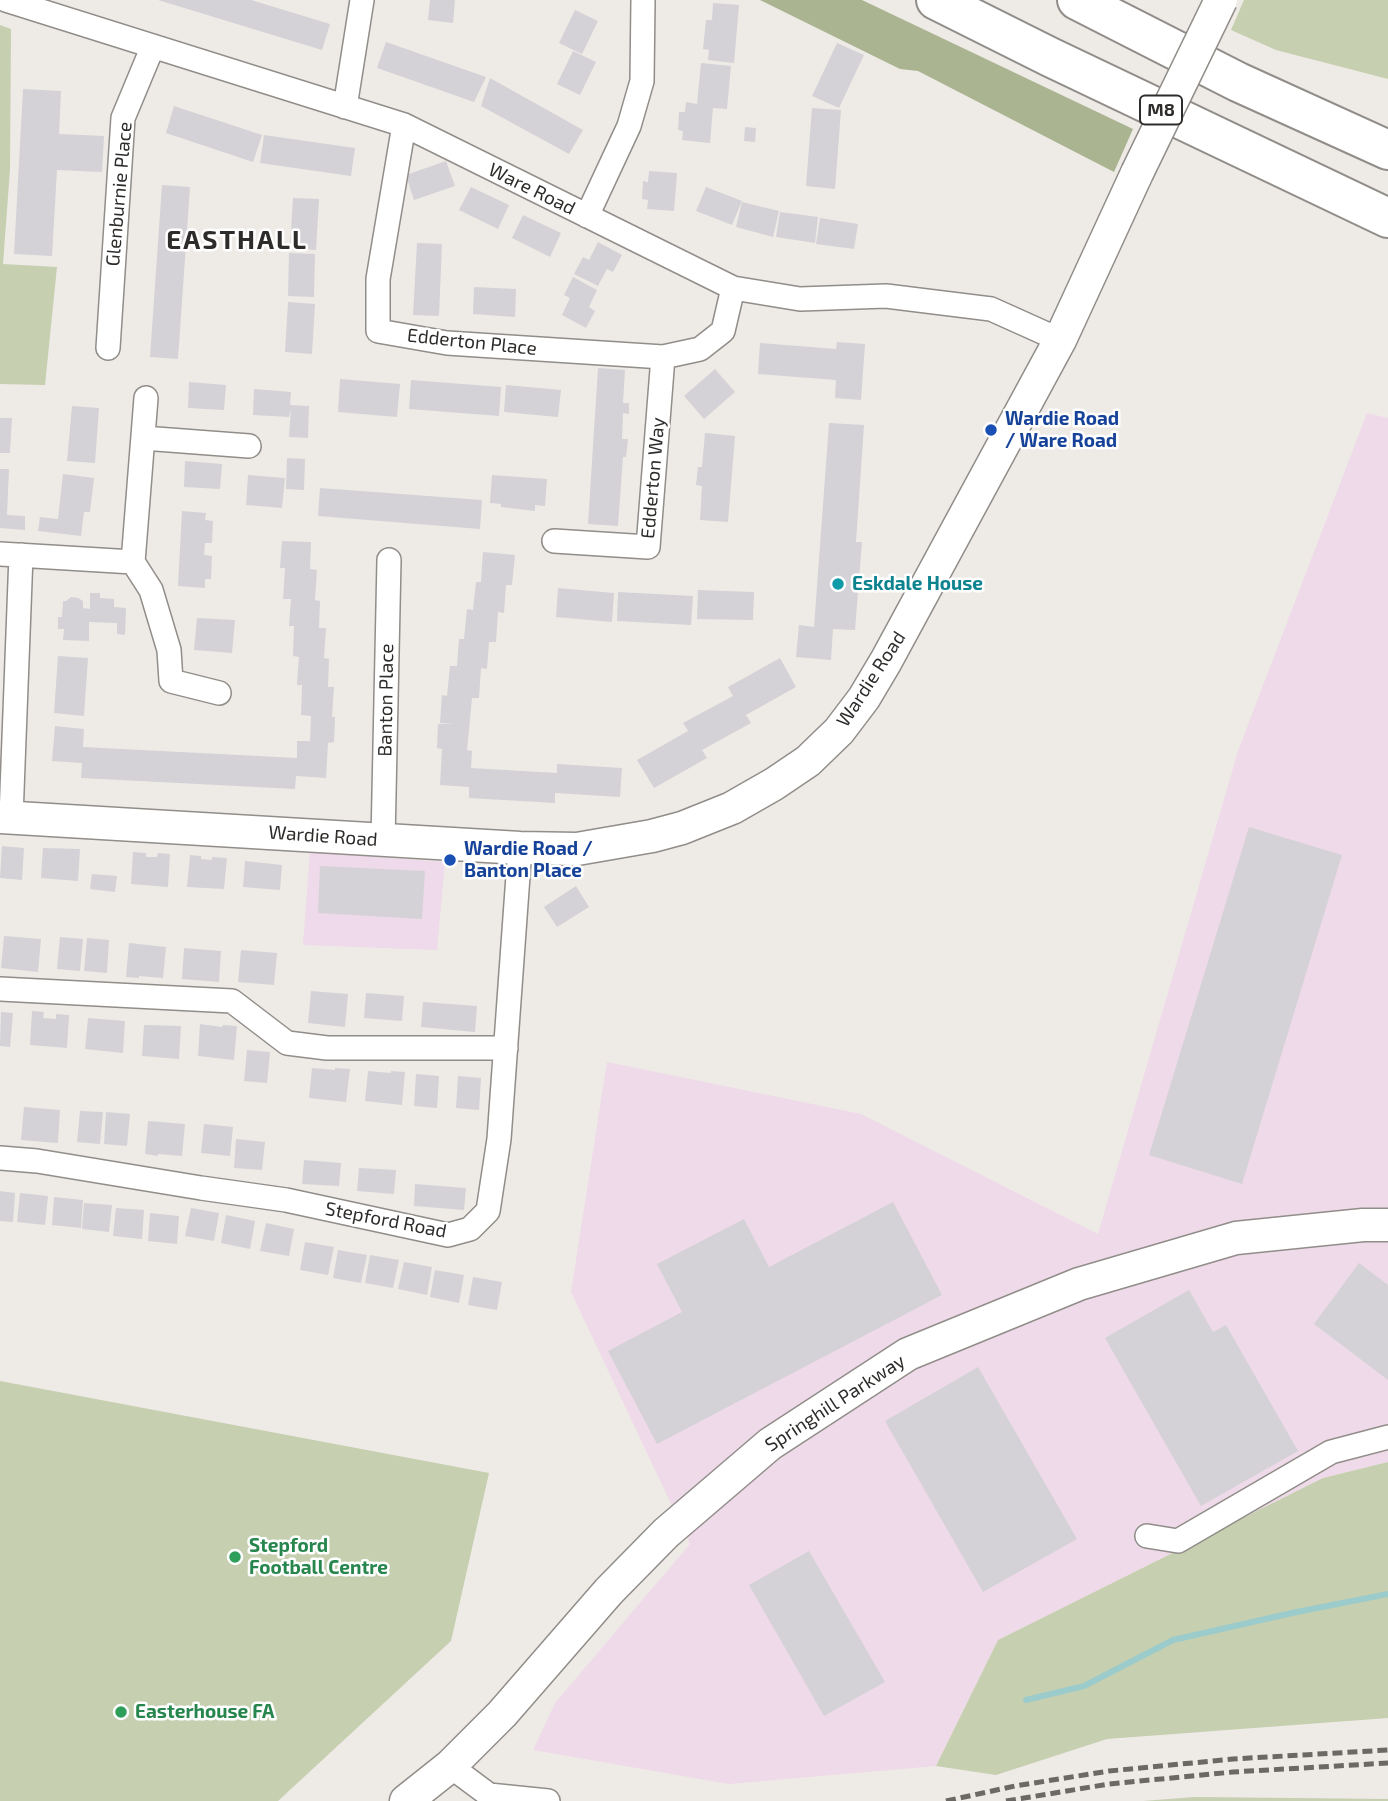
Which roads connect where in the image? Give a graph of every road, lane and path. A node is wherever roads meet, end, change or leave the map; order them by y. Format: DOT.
graph roads {
  1 [pos="6,0"];
  2 [pos="362,0"];
  3 [pos="643,0"];
  4 [pos="936,0"];
  5 [pos="1077,0"];
  6 [pos="1221,0"];
  7 [pos="63,8"];
  8 [pos="153,46"];
  9 [pos="345,107"];
  10 [pos="404,125"];
  11 [pos="1388,150"];
  12 [pos="587,216"];
  13 [pos="1388,218"];
  14 [pos="733,288"];
  15 [pos="1060,340"];
  16 [pos="108,348"];
  17 [pos="663,357"];
  18 [pos="146,398"];
  19 [pos="143,438"];
  20 [pos="249,446"];
  21 [pos="554,541"];
  22 [pos="10,555"];
  23 [pos="389,560"];
  24 [pos="133,562"];
  25 [pos="219,693"];
  26 [pos="6,817"];
  27 [pos="383,840"];
  28 [pos="520,848"];
  29 [pos="0,989"];
  30 [pos="506,1048"];
  31 [pos="0,1158"];
  32 [pos="1388,1225"];
  33 [pos="1388,1437"];
  34 [pos="1147,1536"];
  35 [pos="450,1766"];
  36 [pos="406,1801"];
  37 [pos="548,1801"];
  1 -- 7 [label="street, Ware Road"];
  2 -- 9 [label="street"];
  3 -- 12 [label="street"];
  4 -- 13 [label="highway, M8"];
  5 -- 11 [label="highway"];
  6 -- 15 [label="street, Wardie Road, bridge"];
  7 -- 8 [label="street, Ware Road"];
  8 -- 9 [label="street, Ware Road"];
  8 -- 16 [label="street, Glenburnie Place"];
  9 -- 10 [label="street, Ware Road"];
  10 -- 12 [label="street, Ware Road"];
  10 -- 17 [label="street, Edderton Place"];
  12 -- 14 [label="street, Ware Road"];
  14 -- 15 [label="street, Ware Road"];
  14 -- 17 [label="street, Edderton Place"];
  15 -- 28 [label="street, Wardie Road"];
  17 -- 21 [label="street, Edderton Way"];
  18 -- 19 [label="street"];
  19 -- 20 [label="street"];
  19 -- 24 [label="street"];
  22 -- 24 [label="street"];
  22 -- 26 [label="street"];
  23 -- 27 [label="street, Banton Place"];
  24 -- 25 [label="street"];
  26 -- 27 [label="street, Wardie Road"];
  27 -- 28 [label="street, Wardie Road"];
  28 -- 30 [label="street, Stepford Road"];
  29 -- 30 [label="street"];
  30 -- 31 [label="street, Stepford Road"];
  32 -- 35 [label="street, Springhill Parkway"];
  33 -- 34 [label="street"];
  35 -- 36 [label="street, Springhill Parkway"];
  35 -- 37 [label="street"];
}
